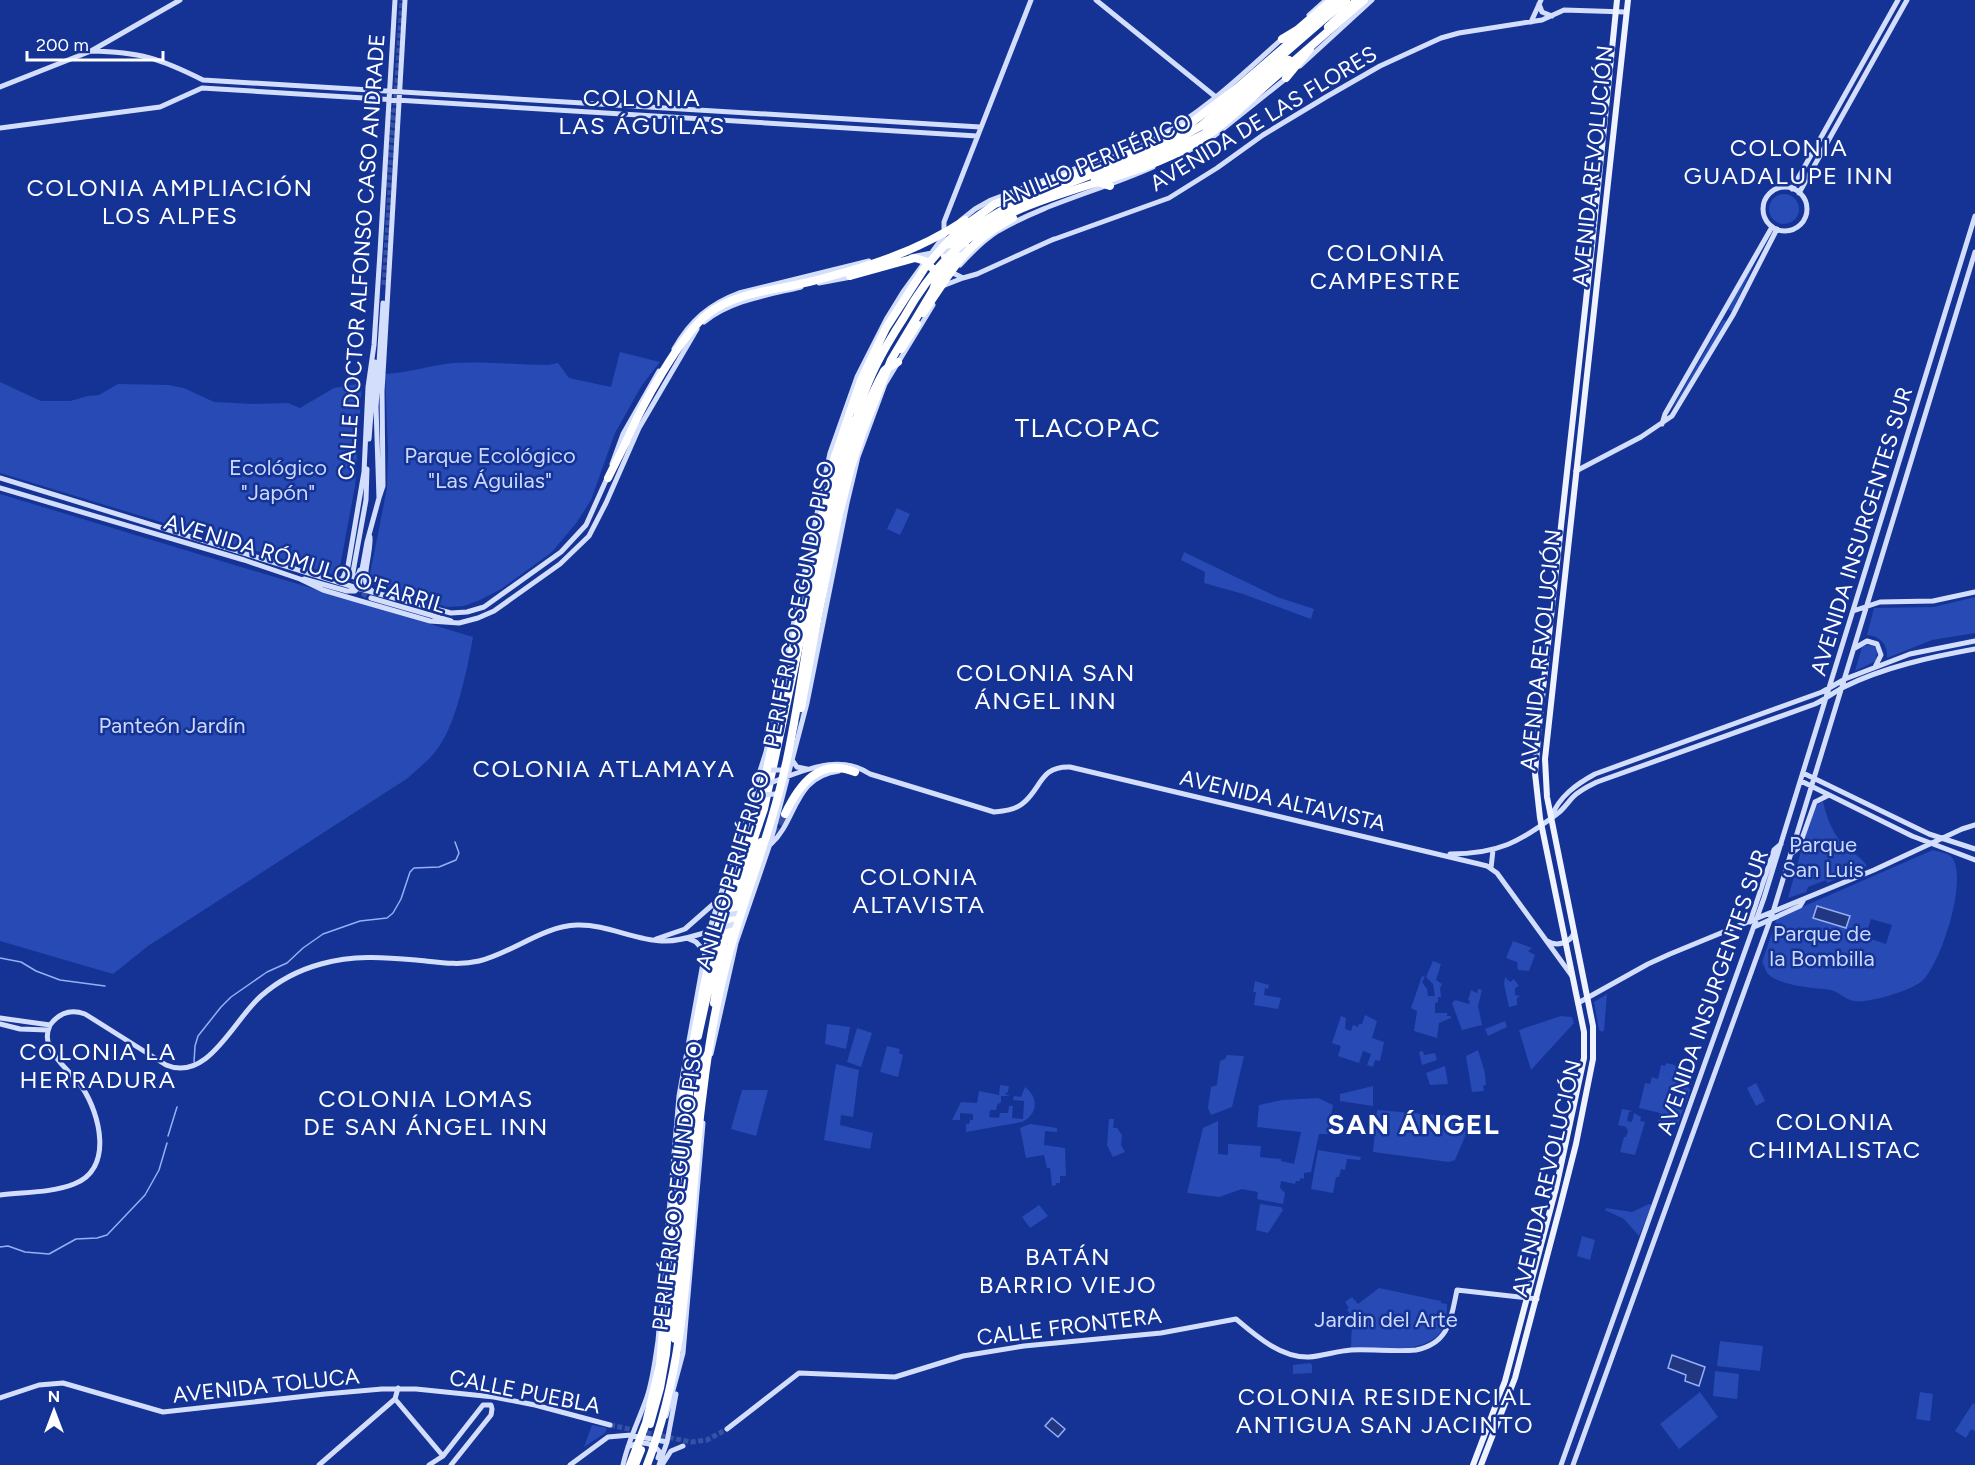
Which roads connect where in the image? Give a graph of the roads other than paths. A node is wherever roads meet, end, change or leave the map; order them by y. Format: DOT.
graph roads {
  1 [pos="180,0"];
  2 [pos="394,0"];
  3 [pos="405,0"];
  4 [pos="1031,0"];
  5 [pos="1096,0"];
  6 [pos="1326,0"];
  7 [pos="1332,0"];
  8 [pos="1339,0"];
  9 [pos="1346,0"];
  10 [pos="1357,0"];
  11 [pos="1364,0"];
  12 [pos="1372,0"];
  13 [pos="1617,0"];
  14 [pos="1628,0"];
  15 [pos="1898,0"];
  16 [pos="1907,0"];
  17 [pos="1540,2"];
  18 [pos="1616,12"];
  19 [pos="1626,12"];
  20 [pos="1535,13"];
  21 [pos="1554,15"];
  22 [pos="1542,20"];
  23 [pos="1333,22"];
  24 [pos="1531,22"];
  25 [pos="1282,39"];
  26 [pos="91,51"];
  27 [pos="1286,78"];
  28 [pos="276,84"];
  29 [pos="0,87"];
  30 [pos="276,92"];
  31 [pos="390,92"];
  32 [pos="398,93"];
  33 [pos="1217,98"];
  34 [pos="390,99"];
  35 [pos="398,100"];
  36 [pos="980,127"];
  37 [pos="0,128"];
  38 [pos="977,136"];
  39 [pos="1152,140"];
  40 [pos="1142,155"];
  41 [pos="1094,180"];
  42 [pos="1110,186"];
  43 [pos="1792,189"];
  44 [pos="1799,193"];
  45 [pos="995,204"];
  46 [pos="1029,206"];
  47 [pos="947,215"];
  48 [pos="1975,216"];
  49 [pos="955,225"];
  50 [pos="1774,228"];
  51 [pos="944,235"];
  52 [pos="973,247"];
  53 [pos="947,248"];
  54 [pos="1975,252"];
  55 [pos="931,253"];
  56 [pos="952,272"];
  57 [pos="963,278"];
  58 [pos="807,282"];
  59 [pos="945,285"];
  60 [pos="666,361"];
  61 [pos="898,362"];
  62 [pos="675,366"];
  63 [pos="887,367"];
  64 [pos="862,396"];
  65 [pos="847,405"];
  66 [pos="1662,424"];
  67 [pos="367,443"];
  68 [pos="368,456"];
  69 [pos="858,457"];
  70 [pos="365,462"];
  71 [pos="847,464"];
  72 [pos="1576,471"];
  73 [pos="0,478"];
  74 [pos="608,478"];
  75 [pos="0,488"];
  76 [pos="379,498"];
  77 [pos="1562,507"];
  78 [pos="1573,508"];
  79 [pos="369,536"];
  80 [pos="827,550"];
  81 [pos="835,561"];
  82 [pos="275,562"];
  83 [pos="348,566"];
  84 [pos="272,569"];
  85 [pos="361,569"];
  86 [pos="353,572"];
  87 [pos="300,579"];
  88 [pos="336,582"];
  89 [pos="357,588"];
  90 [pos="1975,592"];
  91 [pos="376,593"];
  92 [pos="371,598"];
  93 [pos="1867,607"];
  94 [pos="1853,611"];
  95 [pos="465,621"];
  96 [pos="1975,641"];
  97 [pos="1854,649"];
  98 [pos="1975,649"];
  99 [pos="1874,668"];
  100 [pos="783,671"];
  101 [pos="1845,679"];
  102 [pos="1842,687"];
  103 [pos="1830,689"];
  104 [pos="786,691"];
  105 [pos="1812,696"];
  106 [pos="1827,699"];
  107 [pos="1815,704"];
  108 [pos="801,708"];
  109 [pos="1738,723"];
  110 [pos="1720,729"];
  111 [pos="1741,730"];
  112 [pos="1723,737"];
  113 [pos="792,760"];
  114 [pos="1632,761"];
  115 [pos="811,768"];
  116 [pos="761,769"];
  117 [pos="788,769"];
  118 [pos="1636,769"];
  119 [pos="855,772"];
  120 [pos="1803,773"];
  121 [pos="870,774"];
  122 [pos="787,777"];
  123 [pos="1814,778"];
  124 [pos="1801,781"];
  125 [pos="1812,786"];
  126 [pos="755,789"];
  127 [pos="1829,795"];
  128 [pos="752,800"];
  129 [pos="783,810"];
  130 [pos="1551,817"];
  131 [pos="1975,825"];
  132 [pos="1542,826"];
  133 [pos="1942,839"];
  134 [pos="1781,843"];
  135 [pos="770,844"];
  136 [pos="1931,844"];
  137 [pos="1975,849"];
  138 [pos="1493,850"];
  139 [pos="1439,854"];
  140 [pos="1791,854"];
  141 [pos="1975,860"];
  142 [pos="1491,868"];
  143 [pos="1760,890"];
  144 [pos="1778,895"];
  145 [pos="1764,898"];
  146 [pos="719,899"];
  147 [pos="1804,899"];
  148 [pos="746,912"];
  149 [pos="1773,912"];
  150 [pos="716,916"];
  151 [pos="1757,918"];
  152 [pos="1770,920"];
  153 [pos="743,922"];
  154 [pos="1752,924"];
  155 [pos="712,930"];
  156 [pos="1574,933"];
  157 [pos="686,938"];
  158 [pos="654,940"];
  159 [pos="1546,940"];
  160 [pos="1565,943"];
  161 [pos="705,952"];
  162 [pos="1572,976"];
  163 [pos="716,997"];
  164 [pos="1587,998"];
  165 [pos="1578,1003"];
  166 [pos="714,1008"];
  167 [pos="0,1018"];
  168 [pos="0,1024"];
  169 [pos="49,1027"];
  170 [pos="693,1049"];
  171 [pos="693,1062"];
  172 [pos="691,1164"];
  173 [pos="679,1194"];
  174 [pos="0,1195"];
  175 [pos="697,1197"];
  176 [pos="668,1226"];
  177 [pos="1526,1298"];
  178 [pos="1537,1299"];
  179 [pos="683,1353"];
  180 [pos="398,1388"];
  181 [pos="433,1389"];
  182 [pos="0,1398"];
  183 [pos="395,1399"];
  184 [pos="610,1425"];
  185 [pos="657,1426"];
  186 [pos="727,1429"];
  187 [pos="631,1435"];
  188 [pos="667,1442"];
  189 [pos="683,1446"];
  190 [pos="627,1447"];
  191 [pos="648,1451"];
  192 [pos="443,1456"];
  193 [pos="319,1465"];
  194 [pos="429,1465"];
  195 [pos="452,1465"];
  196 [pos="570,1465"];
  197 [pos="623,1465"];
  198 [pos="633,1465"];
  199 [pos="647,1465"];
  200 [pos="659,1465"];
  201 [pos="1473,1465"];
  202 [pos="1481,1465"];
  203 [pos="1561,1465"];
  204 [pos="1573,1465"];
  1 -- 26 [label="main road"];
  2 -- 31 [label="main road, CALLE DOCTOR ALFONSO CASO ANDRADE"];
  3 -- 32 [label="main road, CALLE DOCTOR ALFONSO CASO ANDRADE"];
  4 -- 36 [label="main road"];
  5 -- 33 [label="main road"];
  6 -- 25 [label="main road"];
  7 -- 25 [label="highway"];
  8 -- 45 [label="highway, PERIFÉRICO SEGUNDO PISO, bridge"];
  9 -- 40 [label="highway, ANILLO PERIFÉRICO"];
  10 -- 23 [label="highway, ANILLO PERIFÉRICO"];
  11 -- 46 [label="highway, PERIFÉRICO SEGUNDO PISO, bridge"];
  12 -- 27 [label="main road"];
  13 -- 18 [label="main road, AVENIDA REVOLUCIÓN"];
  14 -- 19 [label="main road, AVENIDA REVOLUCIÓN"];
  15 -- 43 [label="main road"];
  16 -- 44 [label="main road"];
  17 -- 20 [label="main road"];
  17 -- 21 [label="main road"];
  18 -- 19 [label="main road, AVENIDA DE LAS FLORES"];
  18 -- 21 [label="main road, AVENIDA DE LAS FLORES"];
  18 -- 77 [label="main road, AVENIDA REVOLUCIÓN"];
  19 -- 72 [label="main road, AVENIDA REVOLUCIÓN"];
  20 -- 22 [label="main road"];
  20 -- 24 [label="main road"];
  21 -- 22 [label="main road, AVENIDA DE LAS FLORES"];
  22 -- 24 [label="main road, AVENIDA DE LAS FLORES"];
  23 -- 27 [label="highway"];
  23 -- 41 [label="highway, ANILLO PERIFÉRICO"];
  24 -- 57 [label="main road, AVENIDA DE LAS FLORES"];
  25 -- 33 [label="main road"];
  26 -- 28 [label="main road"];
  26 -- 29 [label="main road"];
  27 -- 42 [label="main road"];
  28 -- 30 [label="main road"];
  28 -- 31 [label="main road"];
  30 -- 34 [label="main road"];
  30 -- 37 [label="main road"];
  31 -- 32 [label="main road"];
  31 -- 34 [label="main road, CALLE DOCTOR ALFONSO CASO ANDRADE"];
  32 -- 35 [label="main road, CALLE DOCTOR ALFONSO CASO ANDRADE"];
  32 -- 36 [label="main road"];
  33 -- 39 [label="main road"];
  34 -- 35 [label="main road"];
  34 -- 67 [label="main road, CALLE DOCTOR ALFONSO CASO ANDRADE"];
  35 -- 38 [label="main road"];
  35 -- 76 [label="main road, CALLE DOCTOR ALFONSO CASO ANDRADE"];
  36 -- 38 [label="main road"];
  38 -- 47 [label="main road"];
  39 -- 40 [label="highway"];
  39 -- 49 [label="main road"];
  40 -- 64 [label="highway, ANILLO PERIFÉRICO"];
  41 -- 42 [label="highway"];
  41 -- 63 [label="highway, ANILLO PERIFÉRICO"];
  42 -- 52 [label="main road"];
  43 -- 44 [label="main road"];
  43 -- 50 [label="main road"];
  44 -- 50 [label="main road"];
  45 -- 58 [label="highway, bridge"];
  45 -- 198 [label="highway, PERIFÉRICO SEGUNDO PISO, bridge"];
  46 -- 63 [label="highway, bridge"];
  46 -- 199 [label="highway, PERIFÉRICO SEGUNDO PISO, bridge"];
  47 -- 49 [label="main road"];
  47 -- 51 [label="main road"];
  48 -- 94 [label="main road, AVENIDA INSURGENTES SUR"];
  49 -- 51 [label="main road"];
  49 -- 52 [label="main road, bridge"];
  50 -- 66 [label="main road"];
  50 -- 66 [label="main road"];
  51 -- 53 [label="main road"];
  51 -- 55 [label="main road"];
  51 -- 60 [label="main road, AVENIDA RÓMULO O'FARRIL"];
  52 -- 53 [label="main road, AVENIDA RÓMULO O'FARRIL, bridge"];
  52 -- 56 [label="main road"];
  53 -- 55 [label="main road, AVENIDA RÓMULO O'FARRIL, bridge"];
  53 -- 56 [label="main road, bridge"];
  54 -- 93 [label="main road, AVENIDA INSURGENTES SUR"];
  55 -- 56 [label="main road, bridge"];
  55 -- 62 [label="main road, AVENIDA RÓMULO O'FARRIL"];
  55 -- 65 [label="main road"];
  56 -- 57 [label="main road"];
  56 -- 59 [label="main road"];
  57 -- 59 [label="main road, AVENIDA DE LAS FLORES"];
  58 -- 63 [label="highway, bridge"];
  58 -- 74 [label="highway, bridge"];
  59 -- 61 [label="main road"];
  60 -- 62 [label="main road"];
  60 -- 74 [label="main road, AVENIDA RÓMULO O'FARRIL"];
  61 -- 63 [label="highway"];
  61 -- 69 [label="main road"];
  62 -- 95 [label="main road, AVENIDA RÓMULO O'FARRIL"];
  63 -- 71 [label="highway, ANILLO PERIFÉRICO"];
  63 -- 108 [label="highway, bridge"];
  64 -- 65 [label="highway"];
  64 -- 171 [label="highway, ANILLO PERIFÉRICO"];
  65 -- 100 [label="main road"];
  66 -- 72 [label="main road"];
  67 -- 68 [label="main road"];
  67 -- 70 [label="main road, CALLE DOCTOR ALFONSO CASO ANDRADE"];
  67 -- 76 [label="main road"];
  68 -- 70 [label="main road"];
  68 -- 86 [label="main road"];
  69 -- 71 [label="highway"];
  69 -- 81 [label="main road"];
  70 -- 83 [label="main road, CALLE DOCTOR ALFONSO CASO ANDRADE"];
  71 -- 80 [label="highway, ANILLO PERIFÉRICO"];
  72 -- 78 [label="main road, AVENIDA REVOLUCIÓN"];
  73 -- 82 [label="main road, AVENIDA RÓMULO O'FARRIL"];
  74 -- 91 [label="main road, AVENIDA RÓMULO O'FARRIL"];
  75 -- 84 [label="main road, AVENIDA RÓMULO O'FARRIL"];
  76 -- 79 [label="main road"];
  77 -- 78 [label="main road"];
  77 -- 132 [label="main road, AVENIDA REVOLUCIÓN"];
  78 -- 130 [label="main road, AVENIDA REVOLUCIÓN"];
  79 -- 85 [label="main road"];
  79 -- 91 [label="main road"];
  80 -- 81 [label="highway"];
  80 -- 166 [label="highway, ANILLO PERIFÉRICO"];
  81 -- 113 [label="main road"];
  82 -- 84 [label="main road"];
  82 -- 88 [label="main road, AVENIDA RÓMULO O'FARRIL"];
  83 -- 85 [label="main road"];
  83 -- 88 [label="main road, CALLE DOCTOR ALFONSO CASO ANDRADE"];
  84 -- 87 [label="main road, AVENIDA RÓMULO O'FARRIL"];
  85 -- 89 [label="main road"];
  87 -- 89 [label="main road"];
  87 -- 95 [label="main road, AVENIDA RÓMULO O'FARRIL"];
  88 -- 89 [label="main road, AVENIDA RÓMULO O'FARRIL"];
  89 -- 91 [label="main road, AVENIDA RÓMULO O'FARRIL"];
  90 -- 93 [label="main road"];
  92 -- 95 [label="main road"];
  93 -- 94 [label="main road"];
  93 -- 97 [label="main road, AVENIDA INSURGENTES SUR"];
  94 -- 103 [label="main road, AVENIDA INSURGENTES SUR"];
  96 -- 99 [label="main road"];
  97 -- 99 [label="main road"];
  97 -- 101 [label="main road, AVENIDA INSURGENTES SUR"];
  98 -- 102 [label="main road"];
  99 -- 101 [label="main road"];
  100 -- 104 [label="highway"];
  100 -- 116 [label="main road"];
  101 -- 102 [label="main road, AVENIDA INSURGENTES SUR"];
  101 -- 103 [label="main road"];
  102 -- 106 [label="main road"];
  102 -- 123 [label="main road, AVENIDA INSURGENTES SUR"];
  103 -- 105 [label="main road"];
  103 -- 106 [label="main road, AVENIDA INSURGENTES SUR"];
  105 -- 107 [label="main road"];
  105 -- 109 [label="main road"];
  106 -- 107 [label="main road"];
  106 -- 120 [label="main road, AVENIDA INSURGENTES SUR"];
  107 -- 111 [label="main road"];
  109 -- 110 [label="main road"];
  109 -- 111 [label="main road"];
  110 -- 112 [label="main road"];
  110 -- 114 [label="main road"];
  111 -- 112 [label="main road"];
  112 -- 118 [label="main road"];
  113 -- 115 [label="main road"];
  113 -- 117 [label="main road"];
  114 -- 118 [label="main road"];
  114 -- 130 [label="main road"];
  115 -- 121 [label="main road"];
  115 -- 122 [label="main road"];
  116 -- 117 [label="main road, bridge"];
  116 -- 126 [label="main road"];
  117 -- 122 [label="main road"];
  118 -- 130 [label="main road"];
  119 -- 121 [label="main road"];
  119 -- 129 [label="highway"];
  119 -- 135 [label="main road"];
  120 -- 123 [label="main road"];
  120 -- 124 [label="main road, AVENIDA INSURGENTES SUR"];
  121 -- 139 [label="main road, AVENIDA ALTAVISTA"];
  122 -- 126 [label="main road, bridge"];
  122 -- 129 [label="main road"];
  123 -- 125 [label="main road, AVENIDA INSURGENTES SUR"];
  123 -- 133 [label="main road"];
  124 -- 125 [label="main road"];
  124 -- 134 [label="main road, AVENIDA INSURGENTES SUR"];
  125 -- 127 [label="main road"];
  125 -- 140 [label="main road, AVENIDA INSURGENTES SUR"];
  126 -- 128 [label="main road"];
  127 -- 136 [label="main road"];
  127 -- 140 [label="main road"];
  128 -- 129 [label="main road, bridge"];
  128 -- 146 [label="main road"];
  129 -- 135 [label="main road"];
  130 -- 132 [label="main road"];
  130 -- 156 [label="main road, AVENIDA REVOLUCIÓN"];
  131 -- 133 [label="main road"];
  132 -- 138 [label="main road"];
  132 -- 160 [label="main road, AVENIDA REVOLUCIÓN"];
  133 -- 136 [label="main road"];
  133 -- 137 [label="main road"];
  134 -- 143 [label="main road, AVENIDA INSURGENTES SUR"];
  134 -- 145 [label="main road, AVENIDA INSURGENTES SUR"];
  135 -- 148 [label="main road"];
  136 -- 141 [label="main road"];
  136 -- 147 [label="main road"];
  138 -- 139 [label="main road"];
  138 -- 142 [label="main road"];
  139 -- 142 [label="main road, AVENIDA ALTAVISTA"];
  140 -- 144 [label="main road, AVENIDA INSURGENTES SUR"];
  142 -- 159 [label="main road"];
  143 -- 145 [label="main road"];
  143 -- 154 [label="main road, AVENIDA INSURGENTES SUR"];
  144 -- 145 [label="main road"];
  144 -- 149 [label="main road, AVENIDA INSURGENTES SUR"];
  145 -- 151 [label="main road, AVENIDA INSURGENTES SUR"];
  146 -- 150 [label="main road"];
  146 -- 158 [label="main road"];
  147 -- 149 [label="main road"];
  147 -- 152 [label="main road"];
  148 -- 150 [label="main road, bridge"];
  148 -- 153 [label="main road"];
  149 -- 151 [label="main road"];
  149 -- 152 [label="main road, AVENIDA INSURGENTES SUR"];
  150 -- 155 [label="main road"];
  151 -- 154 [label="main road"];
  152 -- 154 [label="main road"];
  152 -- 204 [label="main road, AVENIDA INSURGENTES SUR"];
  153 -- 155 [label="main road, bridge"];
  153 -- 175 [label="main road"];
  154 -- 164 [label="main road"];
  154 -- 203 [label="main road, AVENIDA INSURGENTES SUR"];
  155 -- 157 [label="main road"];
  155 -- 161 [label="main road"];
  156 -- 160 [label="main road"];
  156 -- 164 [label="main road, AVENIDA REVOLUCIÓN"];
  157 -- 158 [label="main road"];
  157 -- 161 [label="main road"];
  158 -- 169 [label="main road"];
  159 -- 160 [label="main road"];
  159 -- 162 [label="main road"];
  160 -- 162 [label="main road, AVENIDA REVOLUCIÓN"];
  161 -- 176 [label="main road"];
  162 -- 165 [label="main road, AVENIDA REVOLUCIÓN"];
  163 -- 166 [label="highway"];
  164 -- 165 [label="main road"];
  164 -- 178 [label="main road, AVENIDA REVOLUCIÓN"];
  165 -- 177 [label="main road, AVENIDA REVOLUCIÓN"];
  166 -- 172 [label="highway, ANILLO PERIFÉRICO"];
  167 -- 169 [label="main road"];
  168 -- 169 [label="main road"];
  169 -- 174 [label="main road"];
  170 -- 171 [label="highway"];
  171 -- 173 [label="highway, ANILLO PERIFÉRICO"];
  172 -- 175 [label="highway"];
  172 -- 185 [label="highway, ANILLO PERIFÉRICO"];
  173 -- 176 [label="highway"];
  173 -- 185 [label="highway, ANILLO PERIFÉRICO"];
  175 -- 179 [label="main road"];
  176 -- 187 [label="main road"];
  177 -- 178 [label="main road"];
  177 -- 186 [label="main road, CALLE FRONTERA"];
  177 -- 201 [label="main road, AVENIDA REVOLUCIÓN"];
  178 -- 202 [label="main road, AVENIDA REVOLUCIÓN"];
  179 -- 185 [label="main road"];
  179 -- 188 [label="main road"];
  180 -- 181 [label="main road, AVENIDA TOLUCA"];
  180 -- 182 [label="main road, AVENIDA TOLUCA"];
  180 -- 183 [label="main road"];
  181 -- 184 [label="main road, CALLE PUEBLA"];
  183 -- 192 [label="main road"];
  183 -- 193 [label="main road"];
  185 -- 191 [label="highway, ANILLO PERIFÉRICO, bridge"];
  187 -- 188 [label="main road"];
  187 -- 190 [label="main road"];
  187 -- 196 [label="main road"];
  188 -- 200 [label="main road"];
  189 -- 200 [label="main road"];
  190 -- 197 [label="main road"];
  190 -- 200 [label="main road"];
  191 -- 198 [label="highway, ANILLO PERIFÉRICO"];
  191 -- 199 [label="highway, ANILLO PERIFÉRICO"];
  192 -- 194 [label="main road"];
  192 -- 195 [label="main road"];
}
